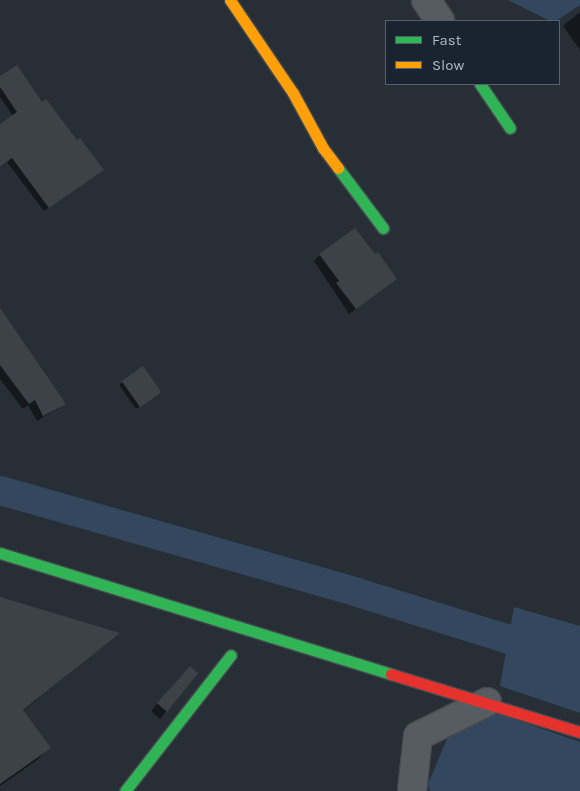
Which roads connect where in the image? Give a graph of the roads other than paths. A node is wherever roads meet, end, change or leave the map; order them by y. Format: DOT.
graph roads {
  1 [pos="230,0"];
  2 [pos="426,0"];
  3 [pos="439,20"];
  4 [pos="481,85"];
  5 [pos="510,128"];
  6 [pos="383,228"];
  7 [pos="0,553"];
  8 [pos="231,654"];
  9 [pos="487,702"];
  10 [pos="580,732"];
  11 [pos="125,791"];
  12 [pos="412,791"];
  1 -- 6 [label="street"];
  2 -- 3 [label="street"];
  4 -- 5 [label="street"];
  7 -- 9 [label="street"];
  8 -- 11 [label="street"];
  9 -- 10 [label="street"];
  9 -- 12 [label="street"];
}
